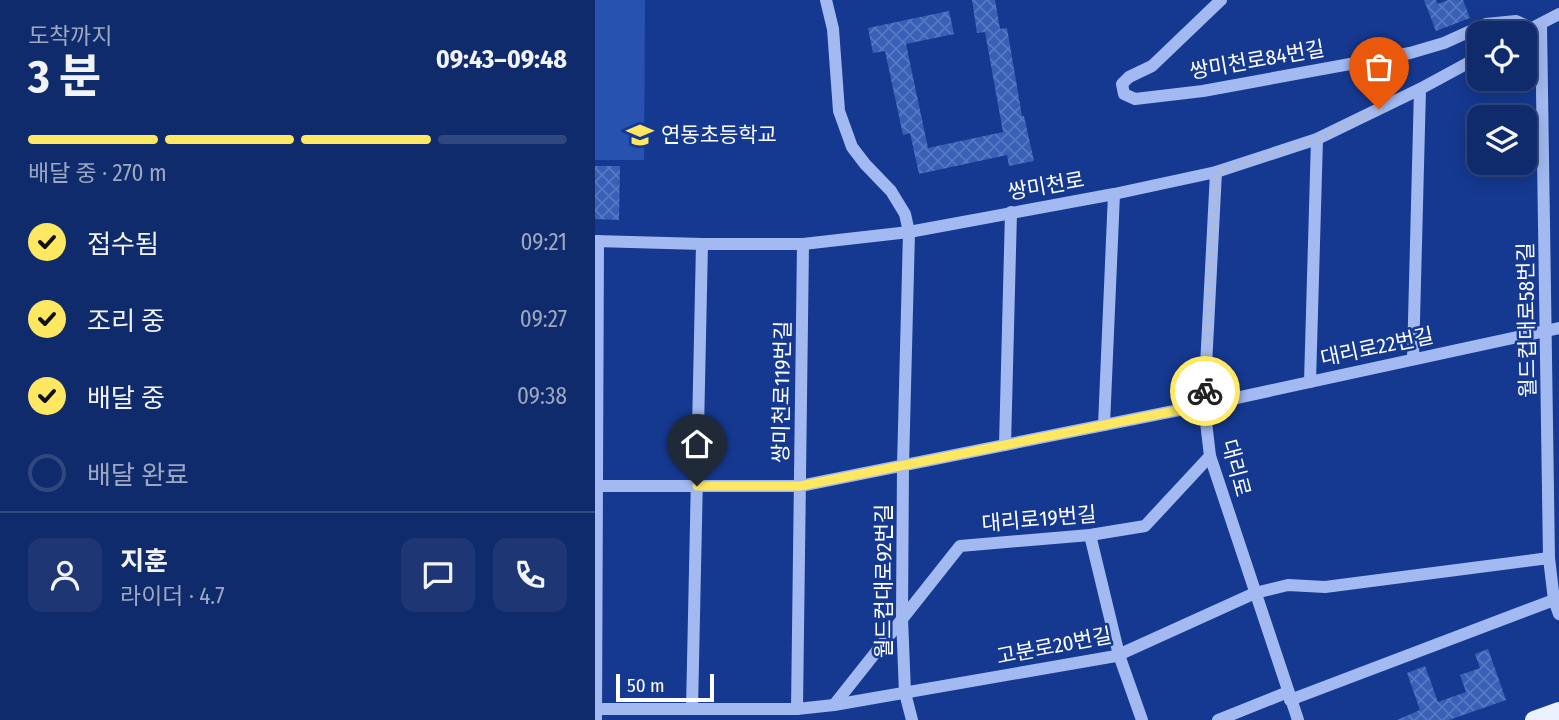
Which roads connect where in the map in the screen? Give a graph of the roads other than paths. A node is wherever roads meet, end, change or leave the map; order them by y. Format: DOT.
graph roads {
  1 [pos="826,0"];
  2 [pos="1221,0"];
  3 [pos="1559,14"];
  4 [pos="1537,25"];
  5 [pos="1467,33"];
  6 [pos="1467,64"];
  7 [pos="1420,89"];
  8 [pos="1536,91"];
  9 [pos="1317,139"];
  10 [pos="1216,172"];
  11 [pos="1114,194"];
  12 [pos="1011,212"];
  13 [pos="909,232"];
  14 [pos="597,241"];
  15 [pos="702,244"];
  16 [pos="803,244"];
  17 [pos="1553,329"];
  18 [pos="1413,359"];
  19 [pos="1310,382"];
  20 [pos="1204,405"];
  21 [pos="1104,425"];
  22 [pos="1005,445"];
  23 [pos="1210,456"];
  24 [pos="903,466"];
  25 [pos="596,486"];
  26 [pos="697,486"];
  27 [pos="800,486"];
  28 [pos="1090,535"];
  29 [pos="1549,558"];
  30 [pos="1255,593"];
  31 [pos="1557,599"];
  32 [pos="1559,614"];
  33 [pos="902,618"];
  34 [pos="1119,654"];
  35 [pos="905,693"];
  36 [pos="1289,696"];
  37 [pos="834,705"];
  38 [pos="595,709"];
  39 [pos="692,709"];
  40 [pos="797,709"];
  41 [pos="1559,711"];
  42 [pos="596,720"];
  43 [pos="912,720"];
  44 [pos="1142,720"];
  45 [pos="1218,720"];
  46 [pos="1298,720"];
  47 [pos="1534,720"];
  1 -- 13 [label="street"];
  2 -- 5 [label="street, 쌍미천로84번길"];
  3 -- 4 [label="street"];
  6 -- 7 [label="street, 쌍미천로"];
  7 -- 9 [label="street, 쌍미천로"];
  7 -- 18 [label="street"];
  8 -- 17 [label="street, 월드컵대로58번길"];
  9 -- 10 [label="street, 쌍미천로"];
  9 -- 19 [label="street"];
  10 -- 11 [label="street, 쌍미천로"];
  10 -- 20 [label="street, 대리로"];
  11 -- 12 [label="street, 쌍미천로"];
  11 -- 21 [label="street"];
  12 -- 13 [label="street, 쌍미천로"];
  12 -- 22 [label="street"];
  13 -- 16 [label="street, 쌍미천로"];
  13 -- 24 [label="street, 월드컵대로92번길"];
  14 -- 15 [label="street, 쌍미천로"];
  14 -- 25 [label="street"];
  15 -- 16 [label="street, 쌍미천로"];
  15 -- 26 [label="street"];
  16 -- 27 [label="street, 쌍미천로119번길"];
  17 -- 18 [label="street, 대리로22번길"];
  17 -- 29 [label="street, 월드컵대로58번길"];
  18 -- 19 [label="street, 대리로22번길"];
  19 -- 20 [label="street, 대리로22번길"];
  20 -- 21 [label="street, 대리로22번길"];
  20 -- 23 [label="street, 대리로"];
  21 -- 22 [label="street, 대리로22번길"];
  22 -- 24 [label="street, 대리로22번길"];
  23 -- 28 [label="street, 대리로19번길"];
  23 -- 30 [label="street, 대리로"];
  24 -- 27 [label="street, 대리로22번길"];
  24 -- 33 [label="street, 월드컵대로92번길"];
  25 -- 26 [label="street, 대리로22번길"];
  25 -- 38 [label="street"];
  26 -- 27 [label="street, 대리로22번길"];
  26 -- 39 [label="street"];
  27 -- 40 [label="street, 쌍미천로119번길"];
  28 -- 33 [label="street, 대리로19번길"];
  28 -- 34 [label="street"];
  29 -- 30 [label="street, 고분로20번길"];
  29 -- 31 [label="street, 월드컵대로58번길"];
  30 -- 34 [label="street, 고분로20번길"];
  30 -- 36 [label="street, 대리로"];
  31 -- 32 [label="street, 월드컵대로58번길"];
  31 -- 36 [label="street"];
  33 -- 35 [label="street, 월드컵대로92번길"];
  33 -- 37 [label="street, 대리로19번길"];
  34 -- 35 [label="street, 고분로20번길"];
  34 -- 44 [label="street"];
  35 -- 37 [label="street, 고분로20번길"];
  35 -- 43 [label="street, 월드컵대로92번길"];
  36 -- 45 [label="street"];
  36 -- 46 [label="street, 대리로"];
  37 -- 40 [label="street, 고분로20번길"];
  38 -- 39 [label="street, 고분로20번길"];
  38 -- 42 [label="street"];
  39 -- 40 [label="street, 고분로20번길"];
  41 -- 47 [label="main road"];
}
